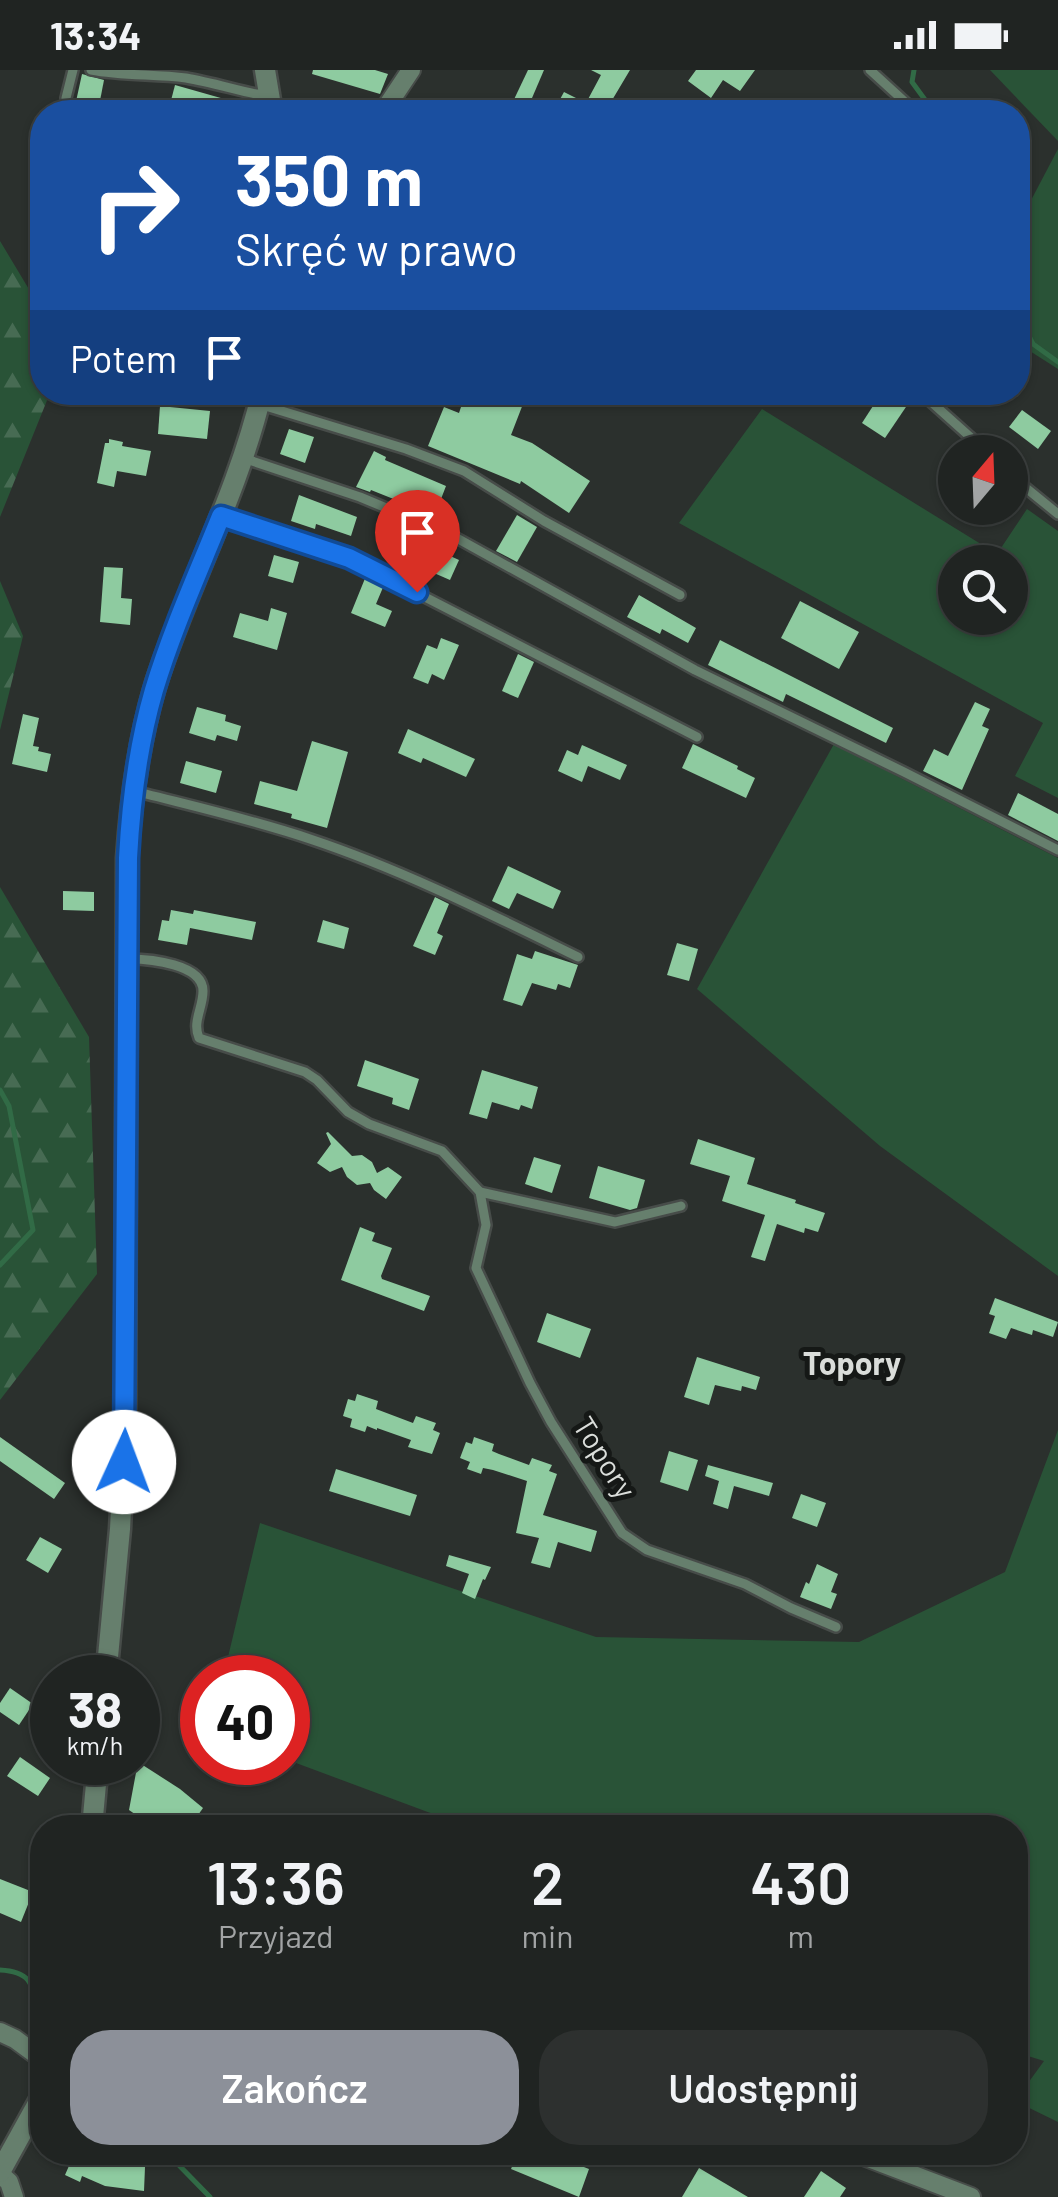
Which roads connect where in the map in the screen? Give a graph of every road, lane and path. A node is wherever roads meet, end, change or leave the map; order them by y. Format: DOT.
graph roads {
  1 [pos="72,70"];
  2 [pos="91,70"];
  3 [pos="265,70"];
  4 [pos="411,70"];
  5 [pos="870,70"];
  6 [pos="66,98"];
  7 [pos="266,100"];
  8 [pos="270,100"];
  9 [pos="391,100"];
  10 [pos="903,100"];
  11 [pos="259,405"];
  12 [pos="281,405"];
  13 [pos="934,405"];
  14 [pos="967,435"];
  15 [pos="243,458"];
  16 [pos="1028,489"];
  17 [pos="1058,514"];
  18 [pos="221,516"];
  19 [pos="680,595"];
  20 [pos="697,737"];
  21 [pos="133,794"];
  22 [pos="1058,850"];
  23 [pos="578,957"];
  24 [pos="127,959"];
  25 [pos="480,1192"];
  26 [pos="680,1206"];
  27 [pos="836,1627"];
  28 [pos="108,1655"];
  29 [pos="96,1785"];
  30 [pos="93,1815"];
  31 [pos="0,2032"];
  32 [pos="30,2050"];
  33 [pos="30,2123"];
  34 [pos="887,2165"];
  35 [pos="0,2173"];
  36 [pos="14,2197"];
  37 [pos="971,2197"];
  1 -- 6 [label="lane"];
  2 -- 7 [label="lane"];
  3 -- 8 [label="street"];
  4 -- 9 [label="street"];
  5 -- 10 [label="lane"];
  11 -- 15 [label="street"];
  12 -- 19 [label="lane"];
  13 -- 14 [label="lane"];
  15 -- 18 [label="street"];
  15 -- 22 [label="lane"];
  16 -- 17 [label="lane"];
  18 -- 20 [label="lane"];
  18 -- 21 [label="street"];
  21 -- 23 [label="lane"];
  21 -- 24 [label="street"];
  24 -- 25 [label="lane"];
  24 -- 28 [label="street"];
  25 -- 26 [label="lane"];
  25 -- 27 [label="lane, Topory"];
  29 -- 30 [label="street"];
  31 -- 32 [label="street"];
  33 -- 35 [label="street"];
  34 -- 37 [label="street"];
  35 -- 36 [label="street"];
}
